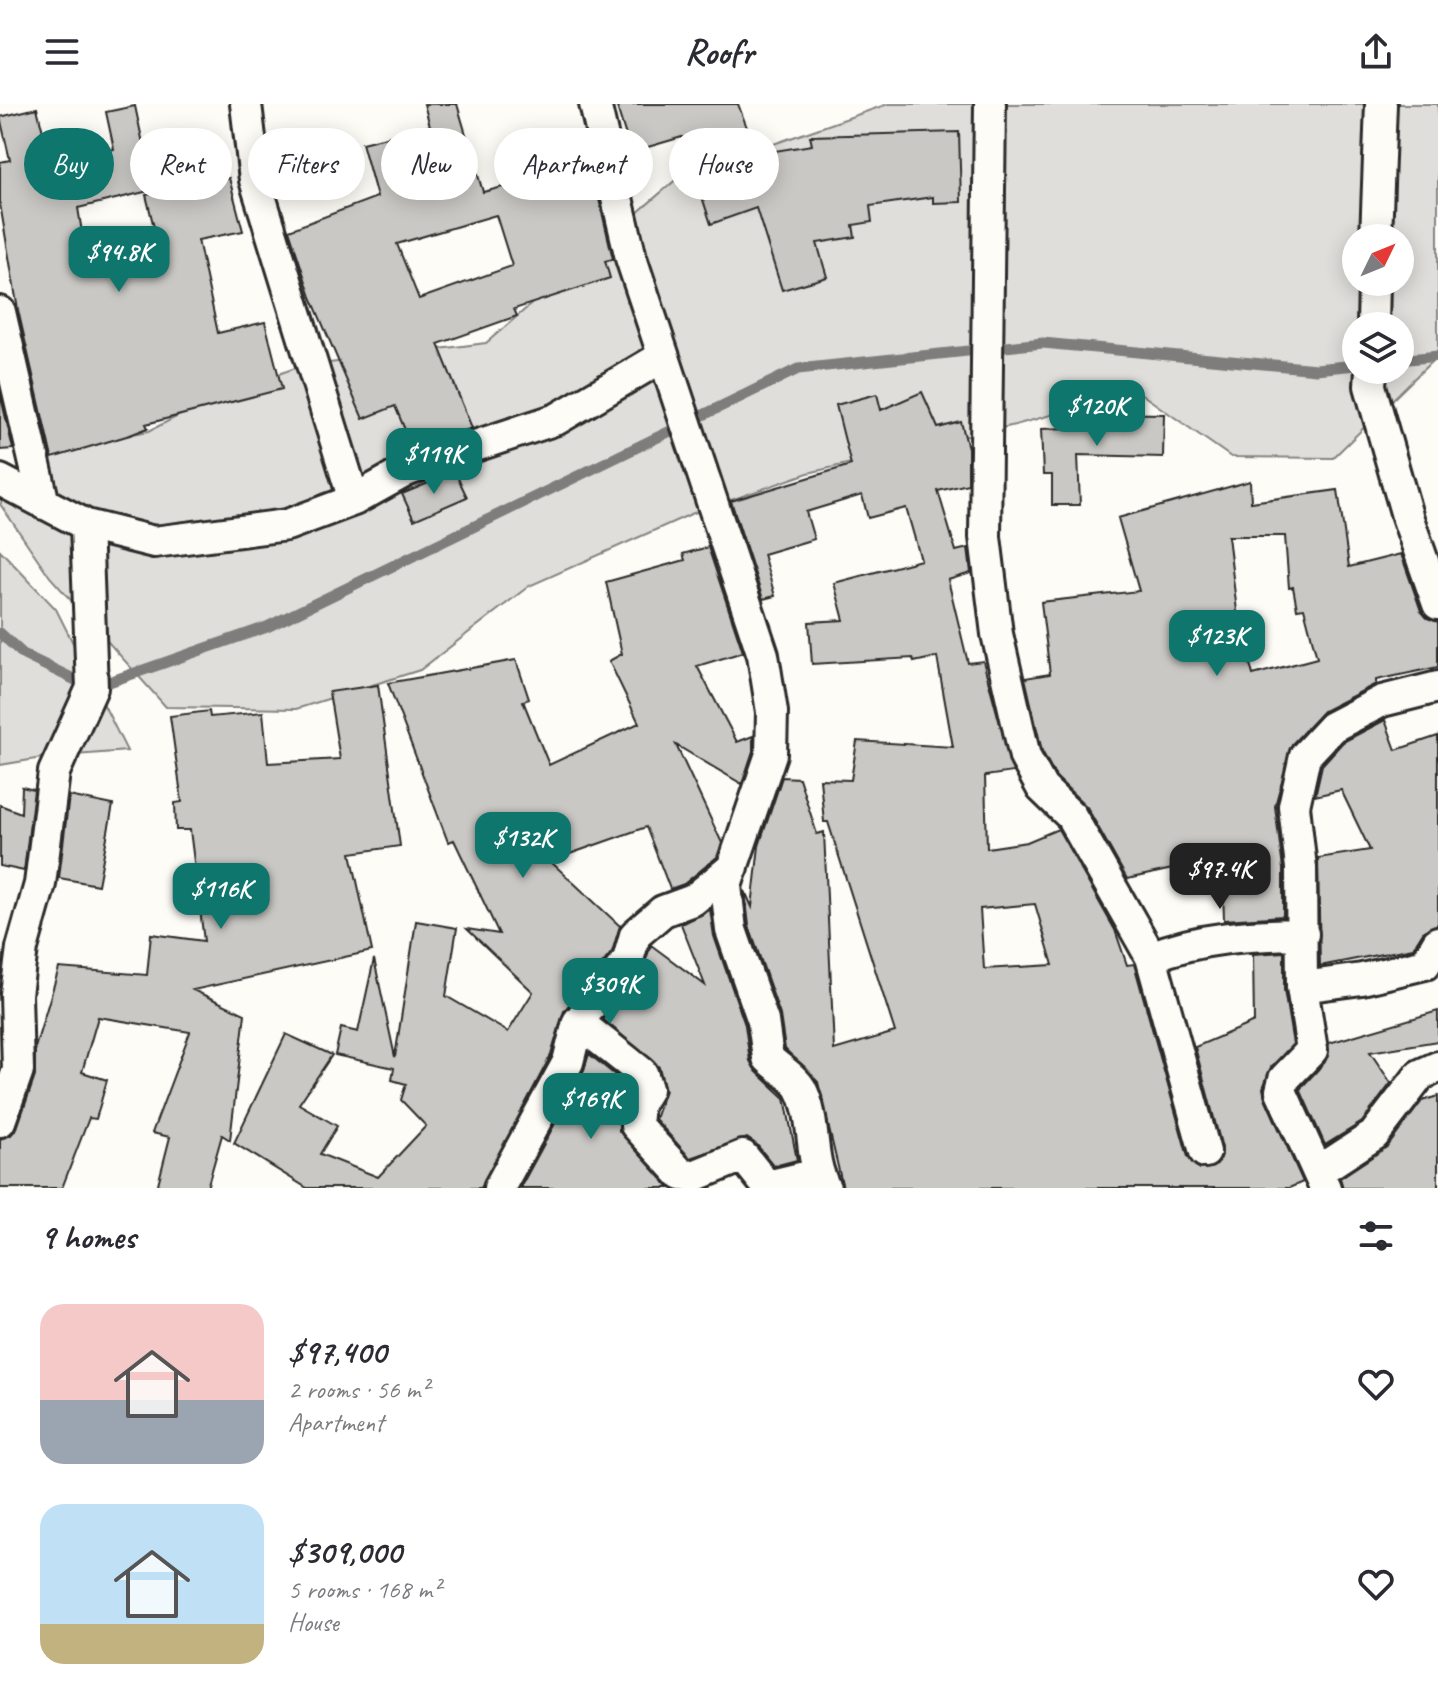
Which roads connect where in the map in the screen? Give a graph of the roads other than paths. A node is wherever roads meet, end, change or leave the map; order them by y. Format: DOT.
graph roads {
  1 [pos="246,104"];
  2 [pos="595,104"];
  3 [pos="990,104"];
  4 [pos="1381,104"];
  5 [pos="1377,224"];
  6 [pos="0,312"];
  7 [pos="662,357"];
  8 [pos="1370,384"];
  9 [pos="0,480"];
  10 [pos="354,500"];
  11 [pos="44,504"];
  12 [pos="86,525"];
  13 [pos="1438,604"];
  14 [pos="1438,687"];
  15 [pos="733,867"];
  16 [pos="1303,934"];
  17 [pos="1438,942"];
  18 [pos="1151,957"];
  19 [pos="1302,987"];
  20 [pos="578,1022"];
  21 [pos="1438,1067"];
  22 [pos="0,1121"];
  23 [pos="1205,1152"];
  24 [pos="1322,1179"];
  25 [pos="821,1181"];
  26 [pos="499,1188"];
  1 -- 10 [label="street"];
  2 -- 7 [label="street"];
  3 -- 18 [label="street"];
  4 -- 5 [label="street"];
  6 -- 11 [label="street"];
  7 -- 10 [label="street"];
  7 -- 15 [label="street"];
  8 -- 13 [label="street"];
  9 -- 11 [label="street"];
  10 -- 12 [label="street"];
  11 -- 12 [label="street"];
  12 -- 22 [label="street"];
  14 -- 16 [label="street"];
  15 -- 20 [label="street"];
  15 -- 25 [label="street"];
  16 -- 18 [label="street"];
  16 -- 19 [label="street"];
  17 -- 19 [label="street"];
  18 -- 23 [label="street"];
  19 -- 24 [label="street"];
  20 -- 25 [label="street"];
  20 -- 26 [label="street"];
  21 -- 24 [label="street"];
}
